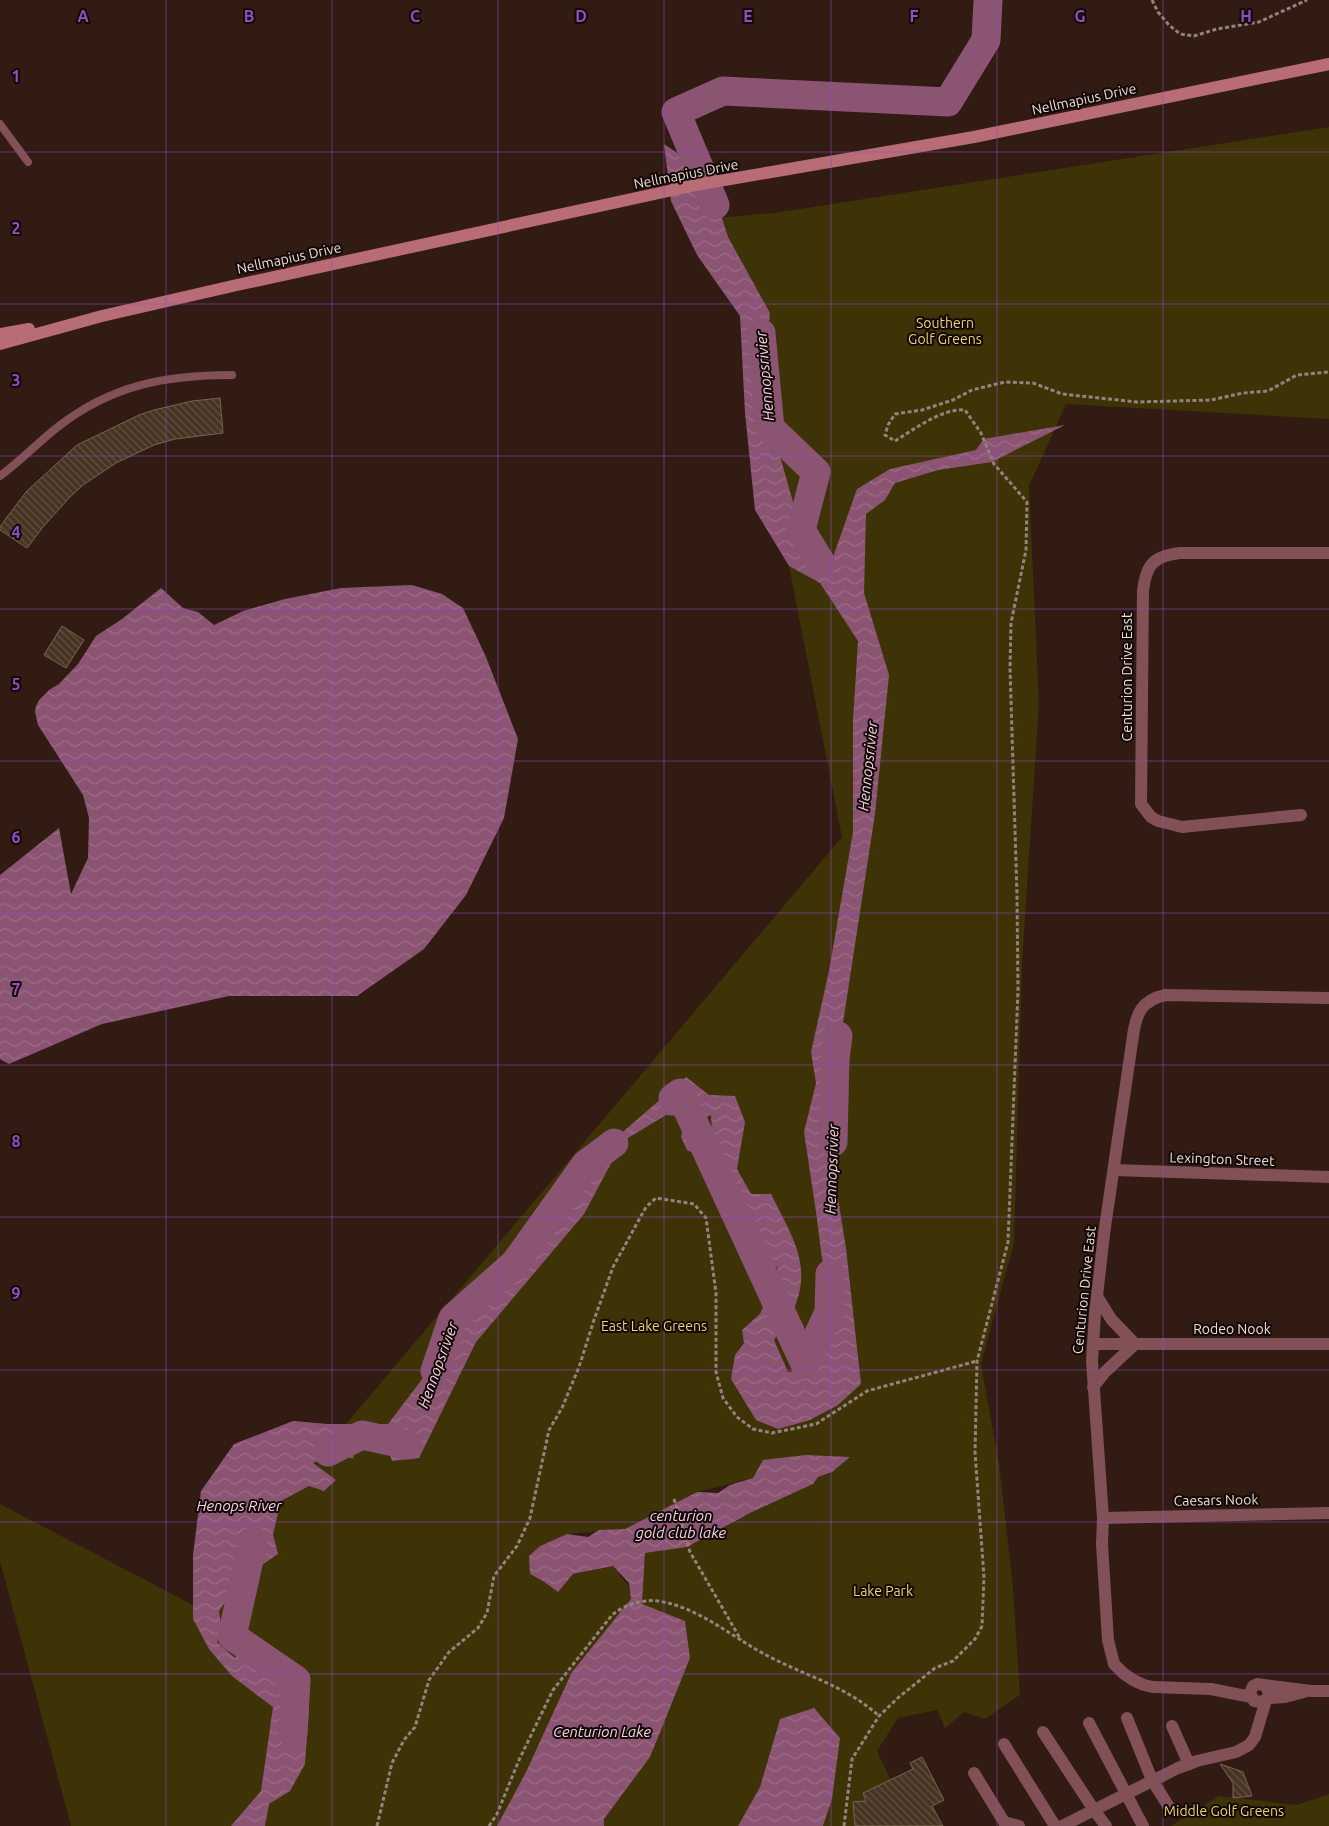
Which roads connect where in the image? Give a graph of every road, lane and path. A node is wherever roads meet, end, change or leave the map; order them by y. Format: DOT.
graph roads {
  1 [pos="1152,0"];
  2 [pos="1307,0"];
  3 [pos="1329,64"];
  4 [pos="0,124"];
  5 [pos="28,162"];
  6 [pos="52,329"];
  7 [pos="0,334"];
  8 [pos="0,344"];
  9 [pos="1329,372"];
  10 [pos="232,375"];
  11 [pos="0,476"];
  12 [pos="1329,553"];
  13 [pos="1301,815"];
  14 [pos="1329,998"];
  15 [pos="1114,1170"];
  16 [pos="1329,1177"];
  17 [pos="1097,1296"];
  18 [pos="1093,1344"];
  19 [pos="1135,1344"];
  20 [pos="1329,1344"];
  21 [pos="977,1360"];
  22 [pos="1092,1387"];
  23 [pos="674,1498"];
  24 [pos="1329,1513"];
  25 [pos="1103,1518"];
  26 [pos="742,1640"];
  27 [pos="1329,1691"];
  28 [pos="1259,1694"];
  29 [pos="879,1716"];
  30 [pos="1127,1718"];
  31 [pos="1089,1723"];
  32 [pos="1172,1726"];
  33 [pos="1043,1732"];
  34 [pos="1004,1744"];
  35 [pos="1189,1764"];
  36 [pos="974,1773"];
  37 [pos="1152,1780"];
  38 [pos="1126,1794"];
  39 [pos="1169,1807"];
  40 [pos="1094,1810"];
  41 [pos="378,1826"];
  42 [pos="490,1826"];
  43 [pos="844,1826"];
  44 [pos="1019,1826"];
  45 [pos="1055,1826"];
  46 [pos="1062,1826"];
  47 [pos="1106,1826"];
  48 [pos="1143,1826"];
  1 -- 2 [label="path"];
  3 -- 6 [label="main road, Nellmapius Drive"];
  4 -- 5 [label="lane"];
  6 -- 7 [label="main road, Nellmapius Drive"];
  6 -- 8 [label="main road, Nellmapius Drive"];
  9 -- 21 [label="path"];
  10 -- 11 [label="lane"];
  12 -- 13 [label="street, Centurion Drive East"];
  14 -- 15 [label="street, Centurion Drive East"];
  15 -- 16 [label="street, Lexington Street"];
  15 -- 17 [label="street, Centurion Drive East"];
  17 -- 18 [label="street, Centurion Drive East"];
  17 -- 19 [label="street"];
  18 -- 19 [label="street, Rodeo Nook"];
  18 -- 22 [label="street, Centurion Drive East"];
  19 -- 20 [label="street, Rodeo Nook"];
  19 -- 22 [label="street"];
  21 -- 29 [label="path"];
  21 -- 41 [label="path"];
  22 -- 25 [label="street, Centurion Drive East"];
  23 -- 26 [label="path"];
  24 -- 25 [label="street, Caesars Nook"];
  25 -- 28 [label="street, Centurion Drive East"];
  26 -- 29 [label="path"];
  26 -- 42 [label="path"];
  27 -- 28 [label="street, Centurion Drive East"];
  28 -- 35 [label="street"];
  29 -- 43 [label="path"];
  30 -- 37 [label="street"];
  31 -- 38 [label="street"];
  32 -- 35 [label="street"];
  33 -- 40 [label="street"];
  34 -- 45 [label="street"];
  35 -- 37 [label="street"];
  36 -- 44 [label="street"];
  37 -- 38 [label="street"];
  37 -- 39 [label="street"];
  38 -- 40 [label="street"];
  38 -- 48 [label="street"];
  40 -- 46 [label="street"];
  40 -- 47 [label="street"];
}
